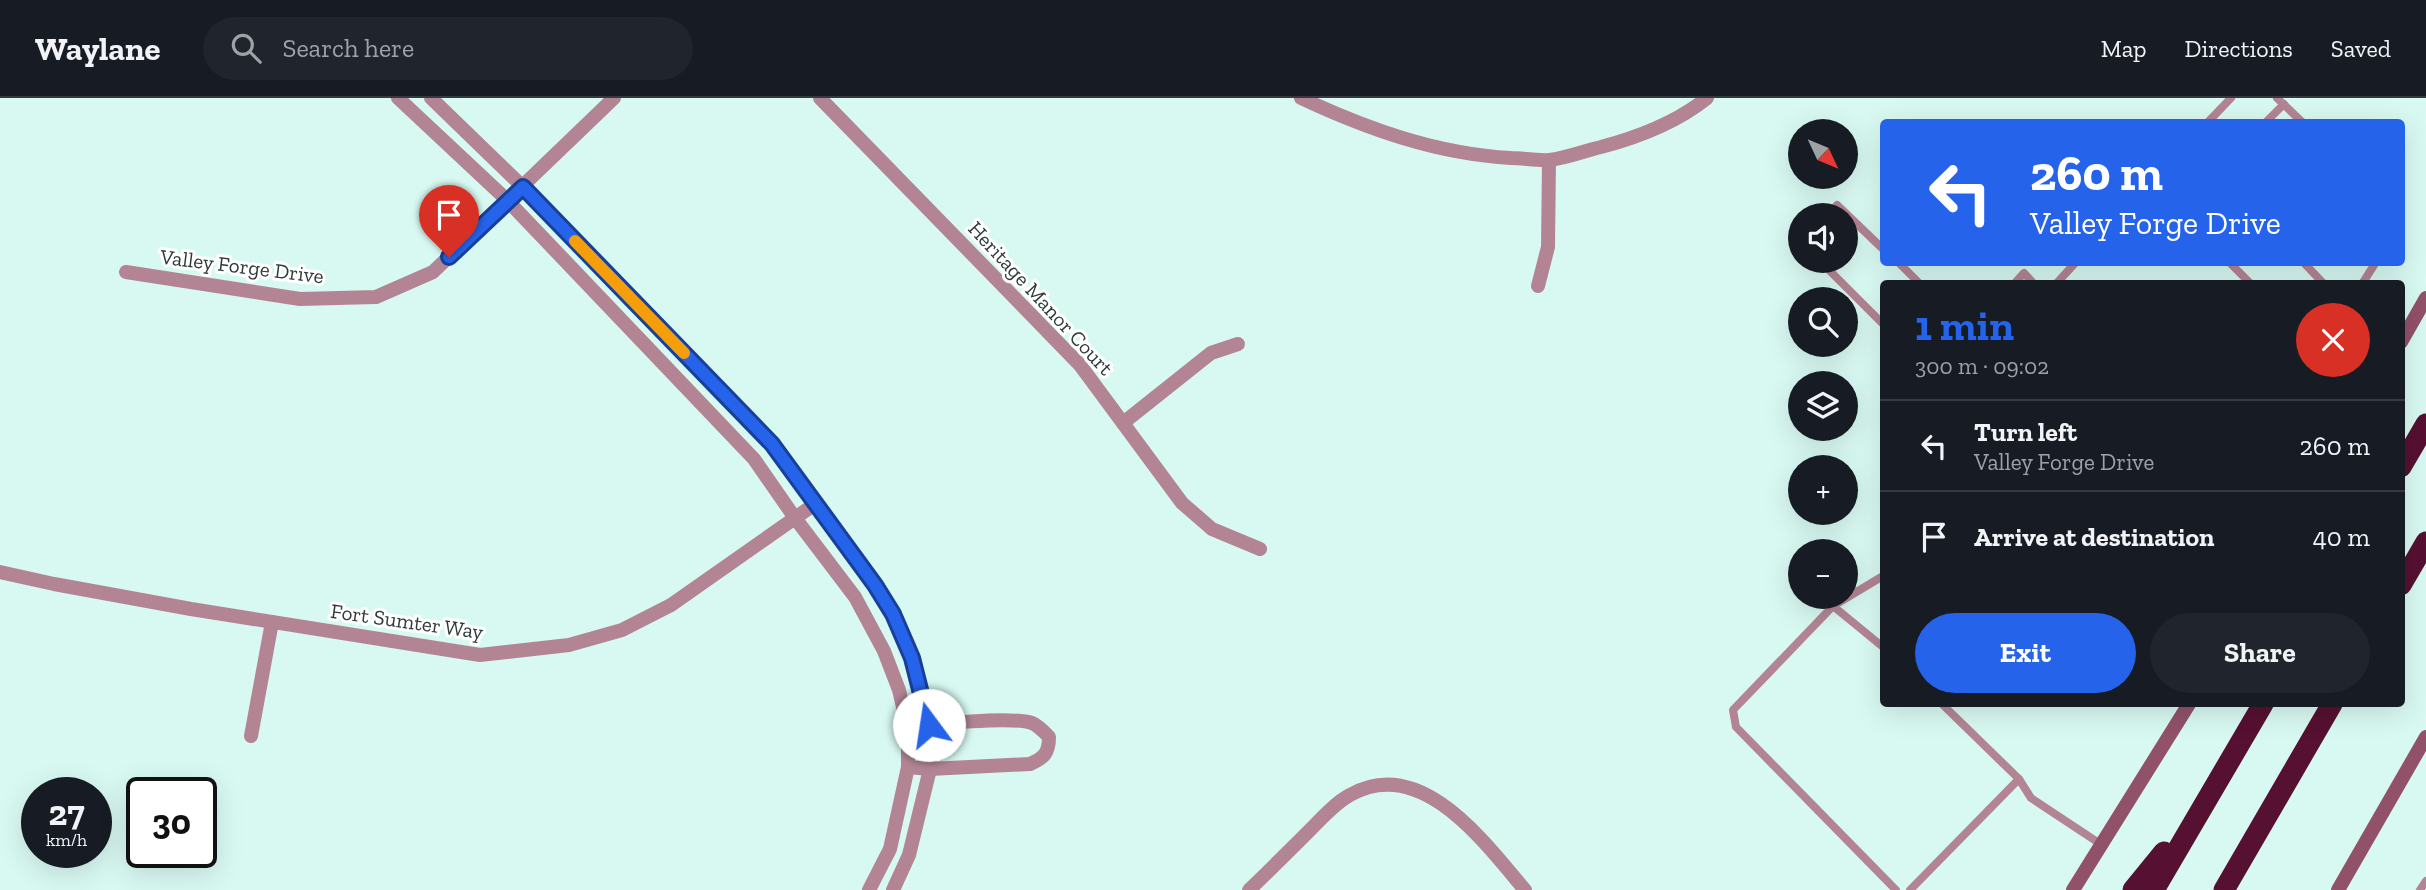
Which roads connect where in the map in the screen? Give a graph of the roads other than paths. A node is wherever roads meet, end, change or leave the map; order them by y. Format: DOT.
graph roads {
  1 [pos="398,98"];
  2 [pos="431,98"];
  3 [pos="614,98"];
  4 [pos="820,98"];
  5 [pos="1301,98"];
  6 [pos="1707,98"];
  7 [pos="2231,98"];
  8 [pos="2280,101"];
  9 [pos="2211,119"];
  10 [pos="2268,119"];
  11 [pos="2299,119"];
  12 [pos="1549,160"];
  13 [pos="523,187"];
  14 [pos="508,201"];
  15 [pos="1858,225"];
  16 [pos="1880,246"];
  17 [pos="1902,266"];
  18 [pos="2072,266"];
  19 [pos="2233,266"];
  20 [pos="2307,266"];
  21 [pos="126,272"];
  22 [pos="1832,273"];
  23 [pos="1916,280"];
  24 [pos="2018,280"];
  25 [pos="2030,280"];
  26 [pos="2060,280"];
  27 [pos="2247,280"];
  28 [pos="2320,280"];
  29 [pos="1538,286"];
  30 [pos="2426,298"];
  31 [pos="1880,321"];
  32 [pos="2405,335"];
  33 [pos="1238,344"];
  34 [pos="1123,423"];
  35 [pos="2426,424"];
  36 [pos="2405,460"];
  37 [pos="815,504"];
  38 [pos="795,518"];
  39 [pos="2426,542"];
  40 [pos="1260,549"];
  41 [pos="0,572"];
  42 [pos="1880,578"];
  43 [pos="2405,578"];
  44 [pos="1858,591"];
  45 [pos="1830,609"];
  46 [pos="1837,609"];
  47 [pos="272,622"];
  48 [pos="1880,645"];
  49 [pos="1945,707"];
  50 [pos="2187,707"];
  51 [pos="2261,707"];
  52 [pos="2330,707"];
  53 [pos="929,725"];
  54 [pos="908,728"];
  55 [pos="251,736"];
  56 [pos="2426,737"];
  57 [pos="908,766"];
  58 [pos="930,769"];
  59 [pos="2020,779"];
  60 [pos="2204,805"];
  61 [pos="2262,826"];
  62 [pos="2102,845"];
  63 [pos="2426,881"];
  64 [pos="869,890"];
  65 [pos="893,890"];
  66 [pos="1249,890"];
  67 [pos="1525,890"];
  68 [pos="1896,890"];
  69 [pos="1910,890"];
  70 [pos="2073,890"];
  71 [pos="2133,890"];
  72 [pos="2154,890"];
  73 [pos="2224,890"];
  74 [pos="2241,890"];
  75 [pos="2338,890"];
  76 [pos="2420,890"];
  1 -- 14 [label="street"];
  2 -- 13 [label="street"];
  3 -- 13 [label="street, Valley Forge Drive"];
  4 -- 34 [label="street, Heritage Manor Court"];
  5 -- 12 [label="street"];
  6 -- 12 [label="street"];
  7 -- 9 [label="lane"];
  8 -- 10 [label="lane"];
  8 -- 11 [label="lane"];
  12 -- 29 [label="street"];
  13 -- 14 [label="street, Valley Forge Drive"];
  13 -- 37 [label="street"];
  14 -- 21 [label="street, Valley Forge Drive"];
  14 -- 38 [label="street"];
  15 -- 16 [label="lane"];
  17 -- 23 [label="lane"];
  18 -- 26 [label="lane"];
  19 -- 27 [label="lane"];
  20 -- 28 [label="lane"];
  22 -- 31 [label="lane"];
  24 -- 25 [label="lane"];
  30 -- 32 [label="main road"];
  33 -- 34 [label="street"];
  34 -- 40 [label="street, Heritage Manor Court"];
  35 -- 36 [label="highway"];
  37 -- 38 [label="street, Fort Sumter Way"];
  37 -- 53 [label="street"];
  38 -- 47 [label="street, Fort Sumter Way"];
  38 -- 54 [label="street"];
  39 -- 43 [label="highway"];
  41 -- 47 [label="street, Fort Sumter Way"];
  42 -- 44 [label="lane"];
  45 -- 68 [label="lane"];
  46 -- 48 [label="lane"];
  47 -- 55 [label="street"];
  49 -- 59 [label="lane"];
  50 -- 62 [label="main road"];
  51 -- 60 [label="highway"];
  52 -- 61 [label="highway"];
  53 -- 54 [label="street"];
  53 -- 58 [label="street"];
  53 -- 58 [label="street"];
  54 -- 57 [label="street"];
  56 -- 75 [label="main road"];
  57 -- 58 [label="street"];
  57 -- 64 [label="street"];
  58 -- 65 [label="street"];
  59 -- 62 [label="lane"];
  59 -- 69 [label="lane"];
  60 -- 71 [label="highway"];
  60 -- 72 [label="highway"];
  61 -- 73 [label="highway"];
  61 -- 74 [label="highway"];
  62 -- 70 [label="main road"];
  63 -- 76 [label="lane"];
  66 -- 67 [label="street"];
}
